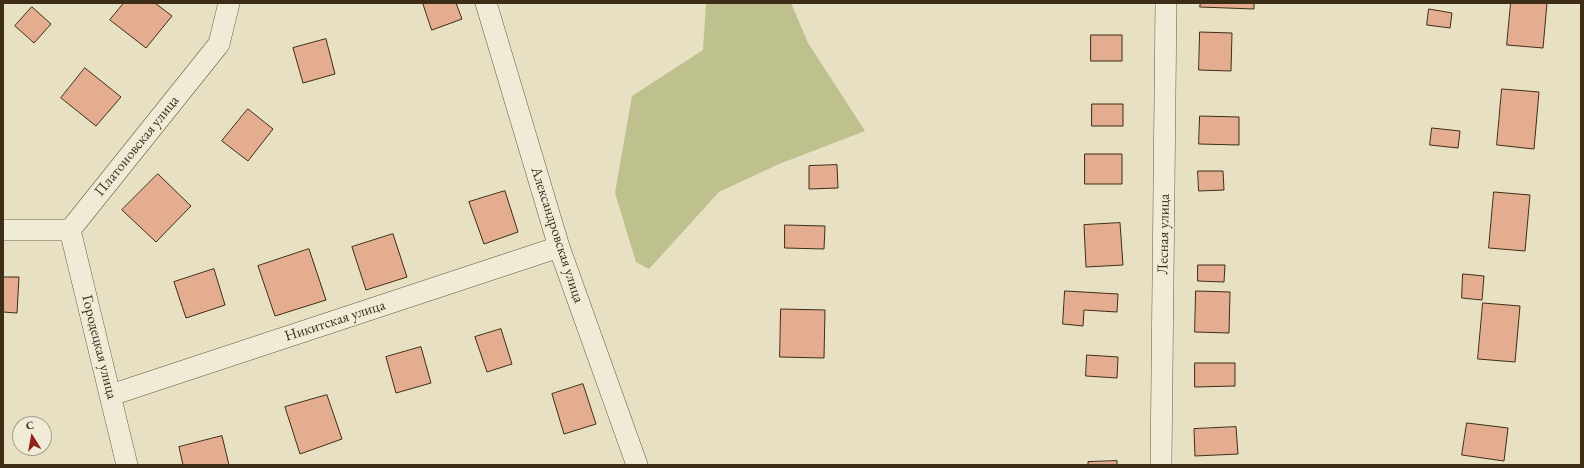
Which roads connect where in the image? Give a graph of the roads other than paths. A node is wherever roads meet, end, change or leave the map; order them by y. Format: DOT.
graph roads {
  1 [pos="230,3"];
  2 [pos="486,3"];
  3 [pos="1166,3"];
  4 [pos="3,230"];
  5 [pos="70,230"];
  6 [pos="559,247"];
  7 [pos="111,395"];
  8 [pos="128,465"];
  9 [pos="637,465"];
  10 [pos="1161,465"];
  1 -- 5 [label="street, Платоновская улица"];
  2 -- 6 [label="street, Александровская улица"];
  3 -- 10 [label="street, Лесная улица"];
  4 -- 5 [label="street"];
  5 -- 7 [label="street, Городецкая улица"];
  6 -- 7 [label="street, Никитская улица"];
  6 -- 9 [label="street, Александровская улица"];
  7 -- 8 [label="street, Городецкая улица"];
}
